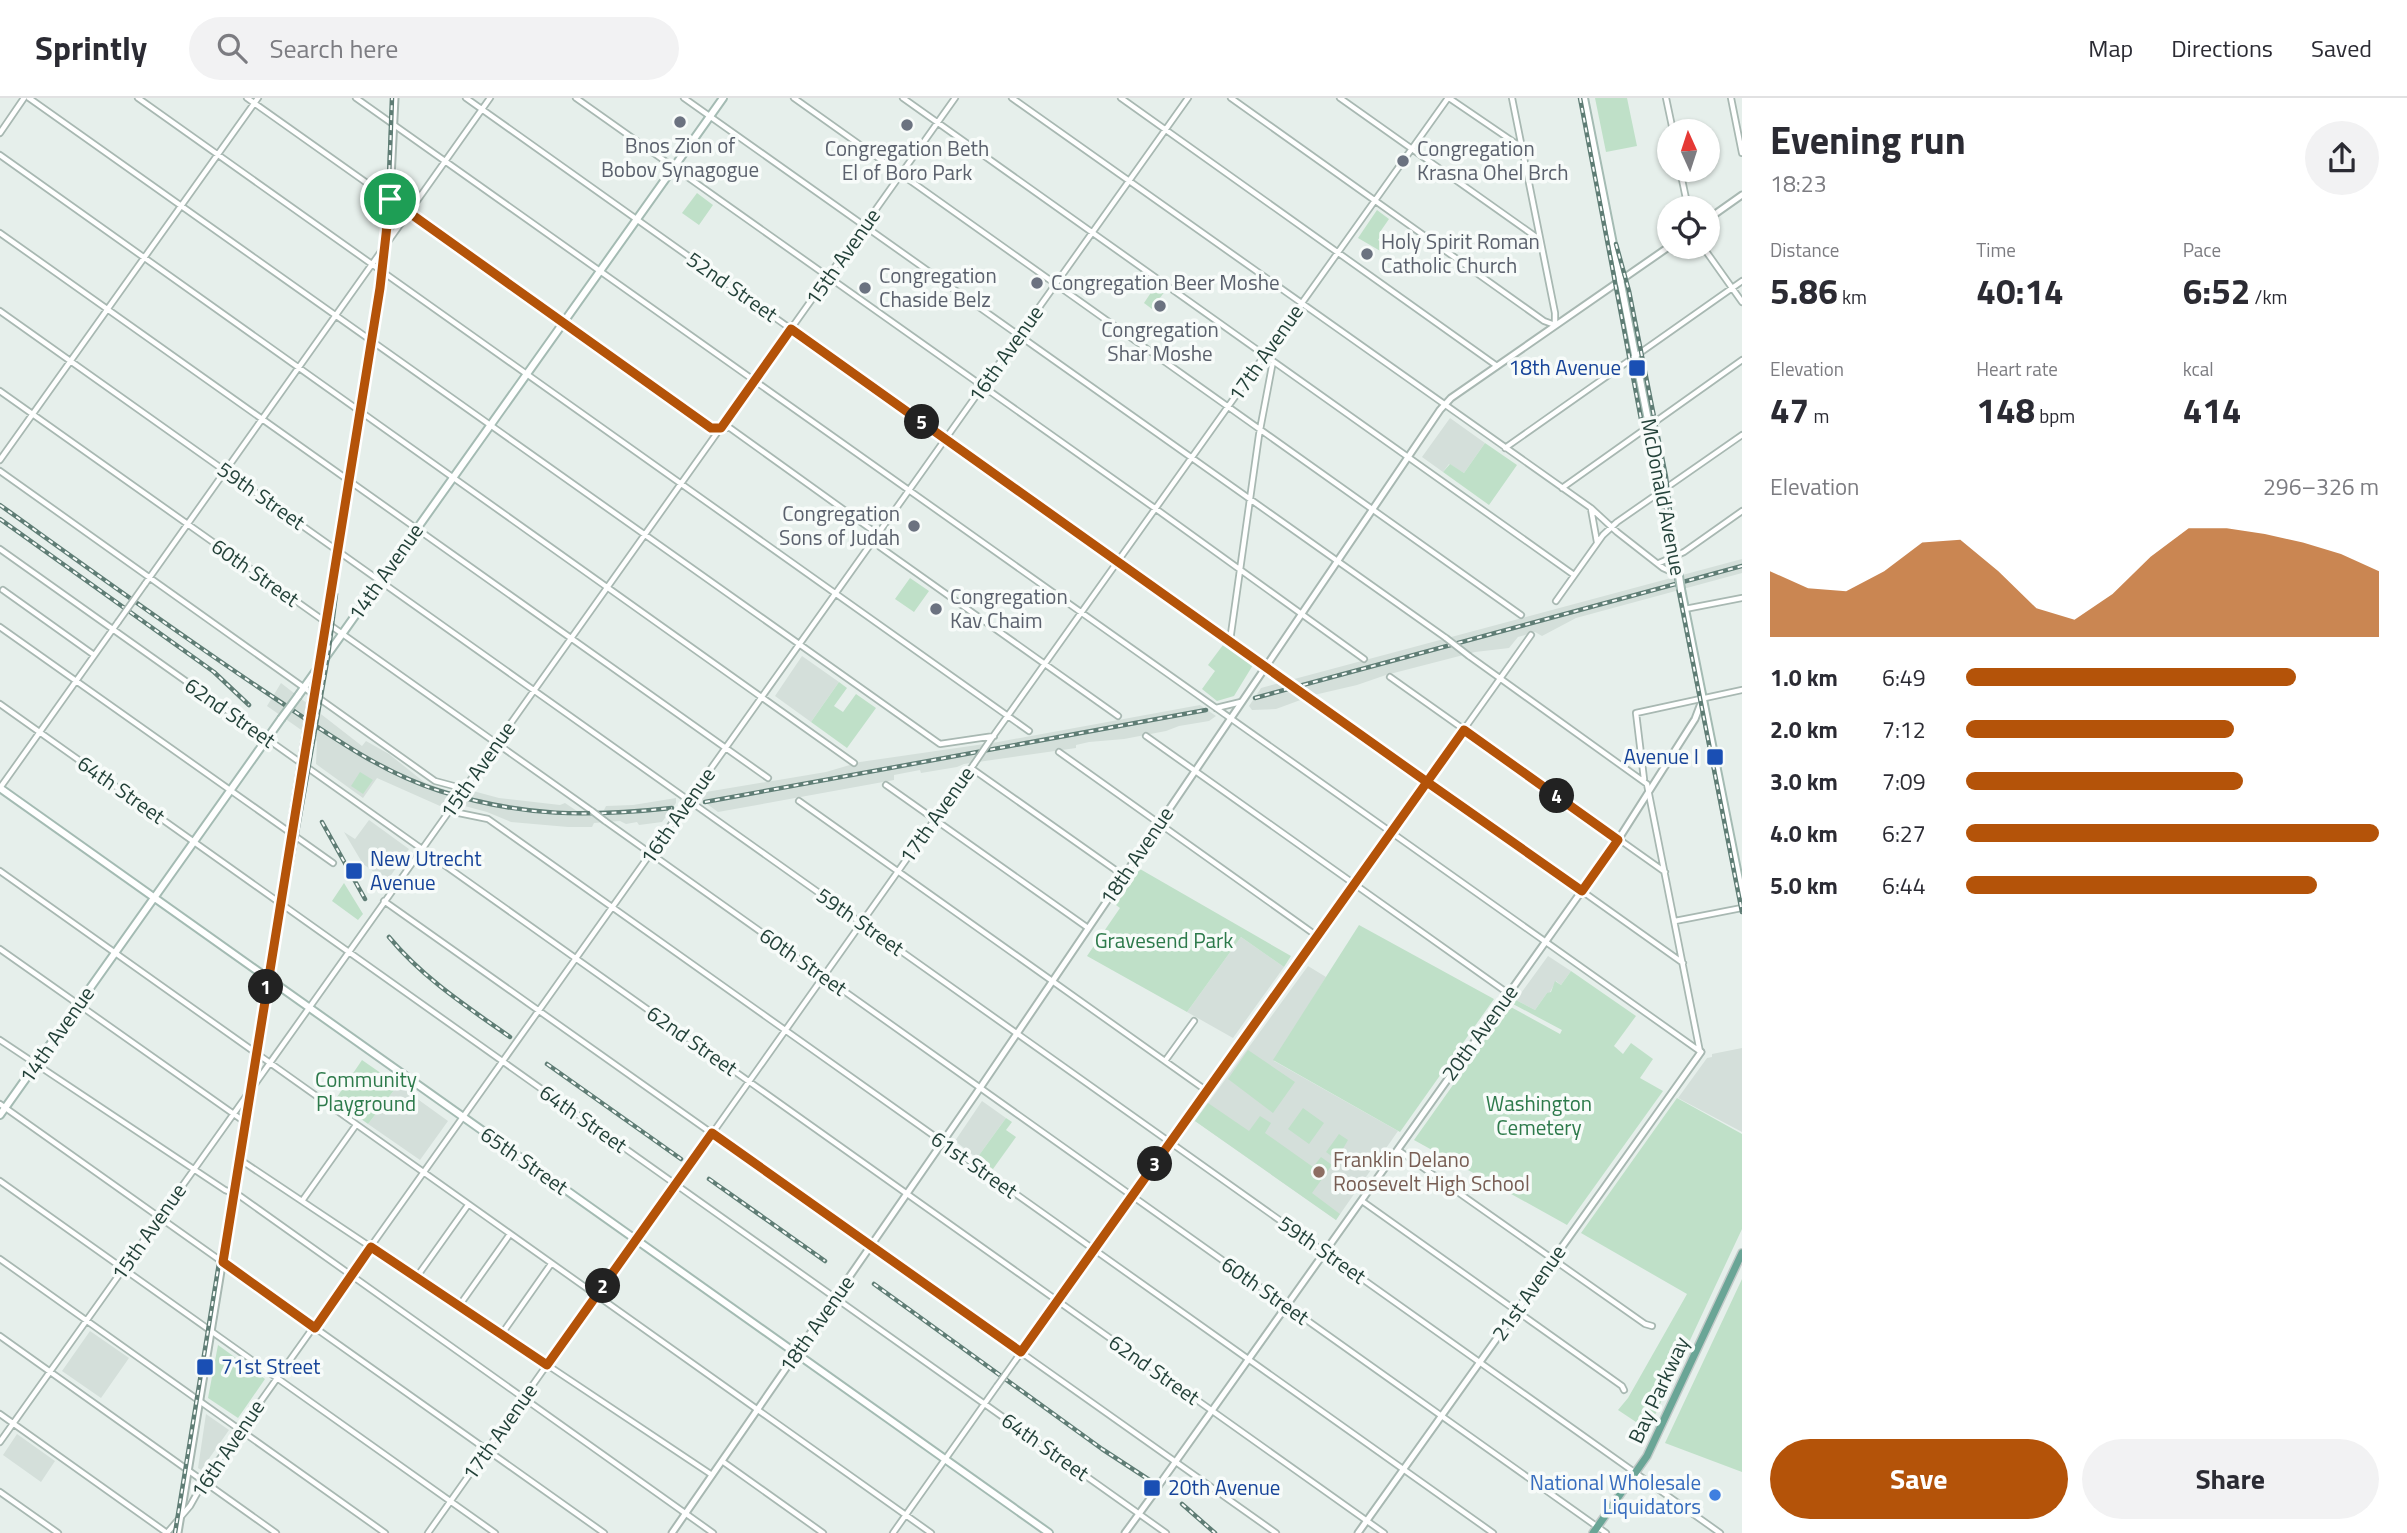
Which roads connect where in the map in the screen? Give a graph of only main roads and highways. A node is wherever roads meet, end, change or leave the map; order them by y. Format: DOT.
graph roads {
  1 [pos="723,98"];
  2 [pos="1584,98"];
  3 [pos="0,788"];
  4 [pos="1742,895"];
  5 [pos="155,897"];
  6 [pos="3,1106"];
  7 [pos="0,1115"];
  8 [pos="1742,1253"];
  9 [pos="1595,1530"];
  10 [pos="1049,1533"];
  1 -- 5 [label="main road, 14th Avenue, bridge"];
  2 -- 4 [label="main road, McDonald Avenue, bridge"];
  3 -- 5 [label="main road, 65th Street"];
  5 -- 6 [label="main road, 14th Avenue"];
  5 -- 10 [label="main road, 65th Street"];
  6 -- 7 [label="main road, 14th Avenue"];
  8 -- 9 [label="main road, Bay Parkway"];
}
